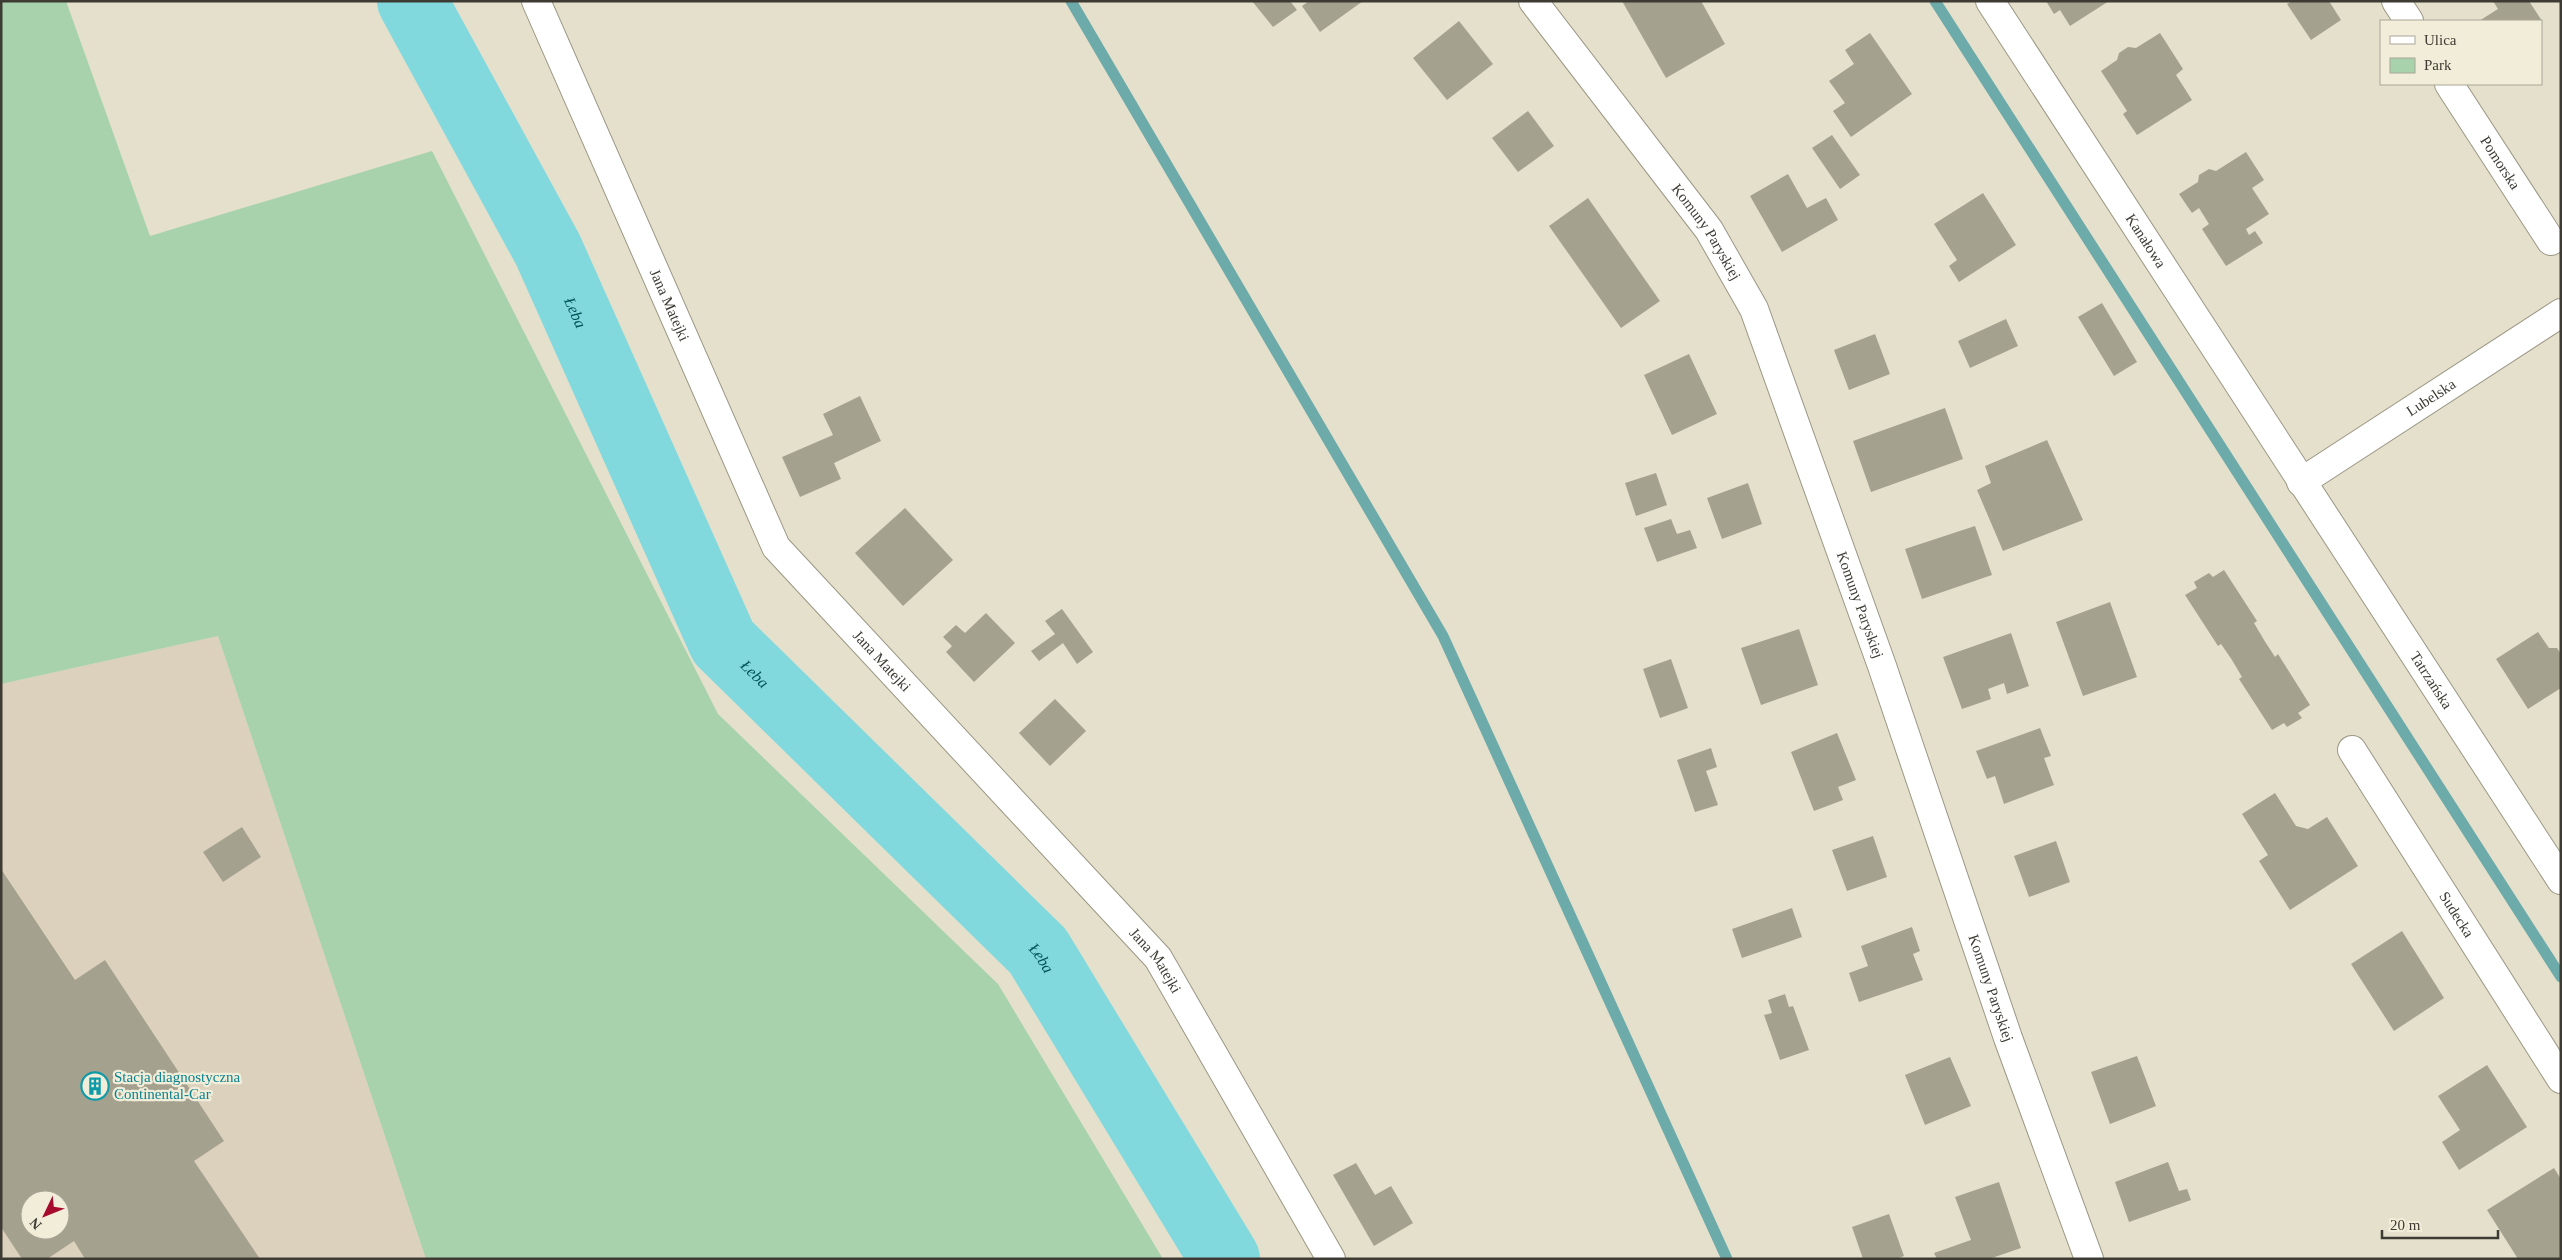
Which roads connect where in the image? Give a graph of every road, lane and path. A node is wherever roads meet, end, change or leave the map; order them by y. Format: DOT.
graph roads {
  1 [pos="536,1"];
  2 [pos="1533,1"];
  3 [pos="1990,1"];
  4 [pos="2396,1"];
  5 [pos="2408,20"];
  6 [pos="2450,85"];
  7 [pos="2551,241"];
  8 [pos="2561,313"];
  9 [pos="2301,482"];
  10 [pos="2352,750"];
  11 [pos="2561,880"];
  12 [pos="2561,1079"];
  13 [pos="1331,1259"];
  14 [pos="2089,1259"];
  1 -- 13 [label="street, Jana Matejki"];
  2 -- 14 [label="street, Komuny Paryskiej"];
  3 -- 9 [label="street, Kanałowa"];
  4 -- 5 [label="street"];
  6 -- 7 [label="street, Pomorska"];
  8 -- 9 [label="street, Lubelska"];
  9 -- 11 [label="street, Tatrzańska"];
  10 -- 12 [label="street, Sudecka"];
}
